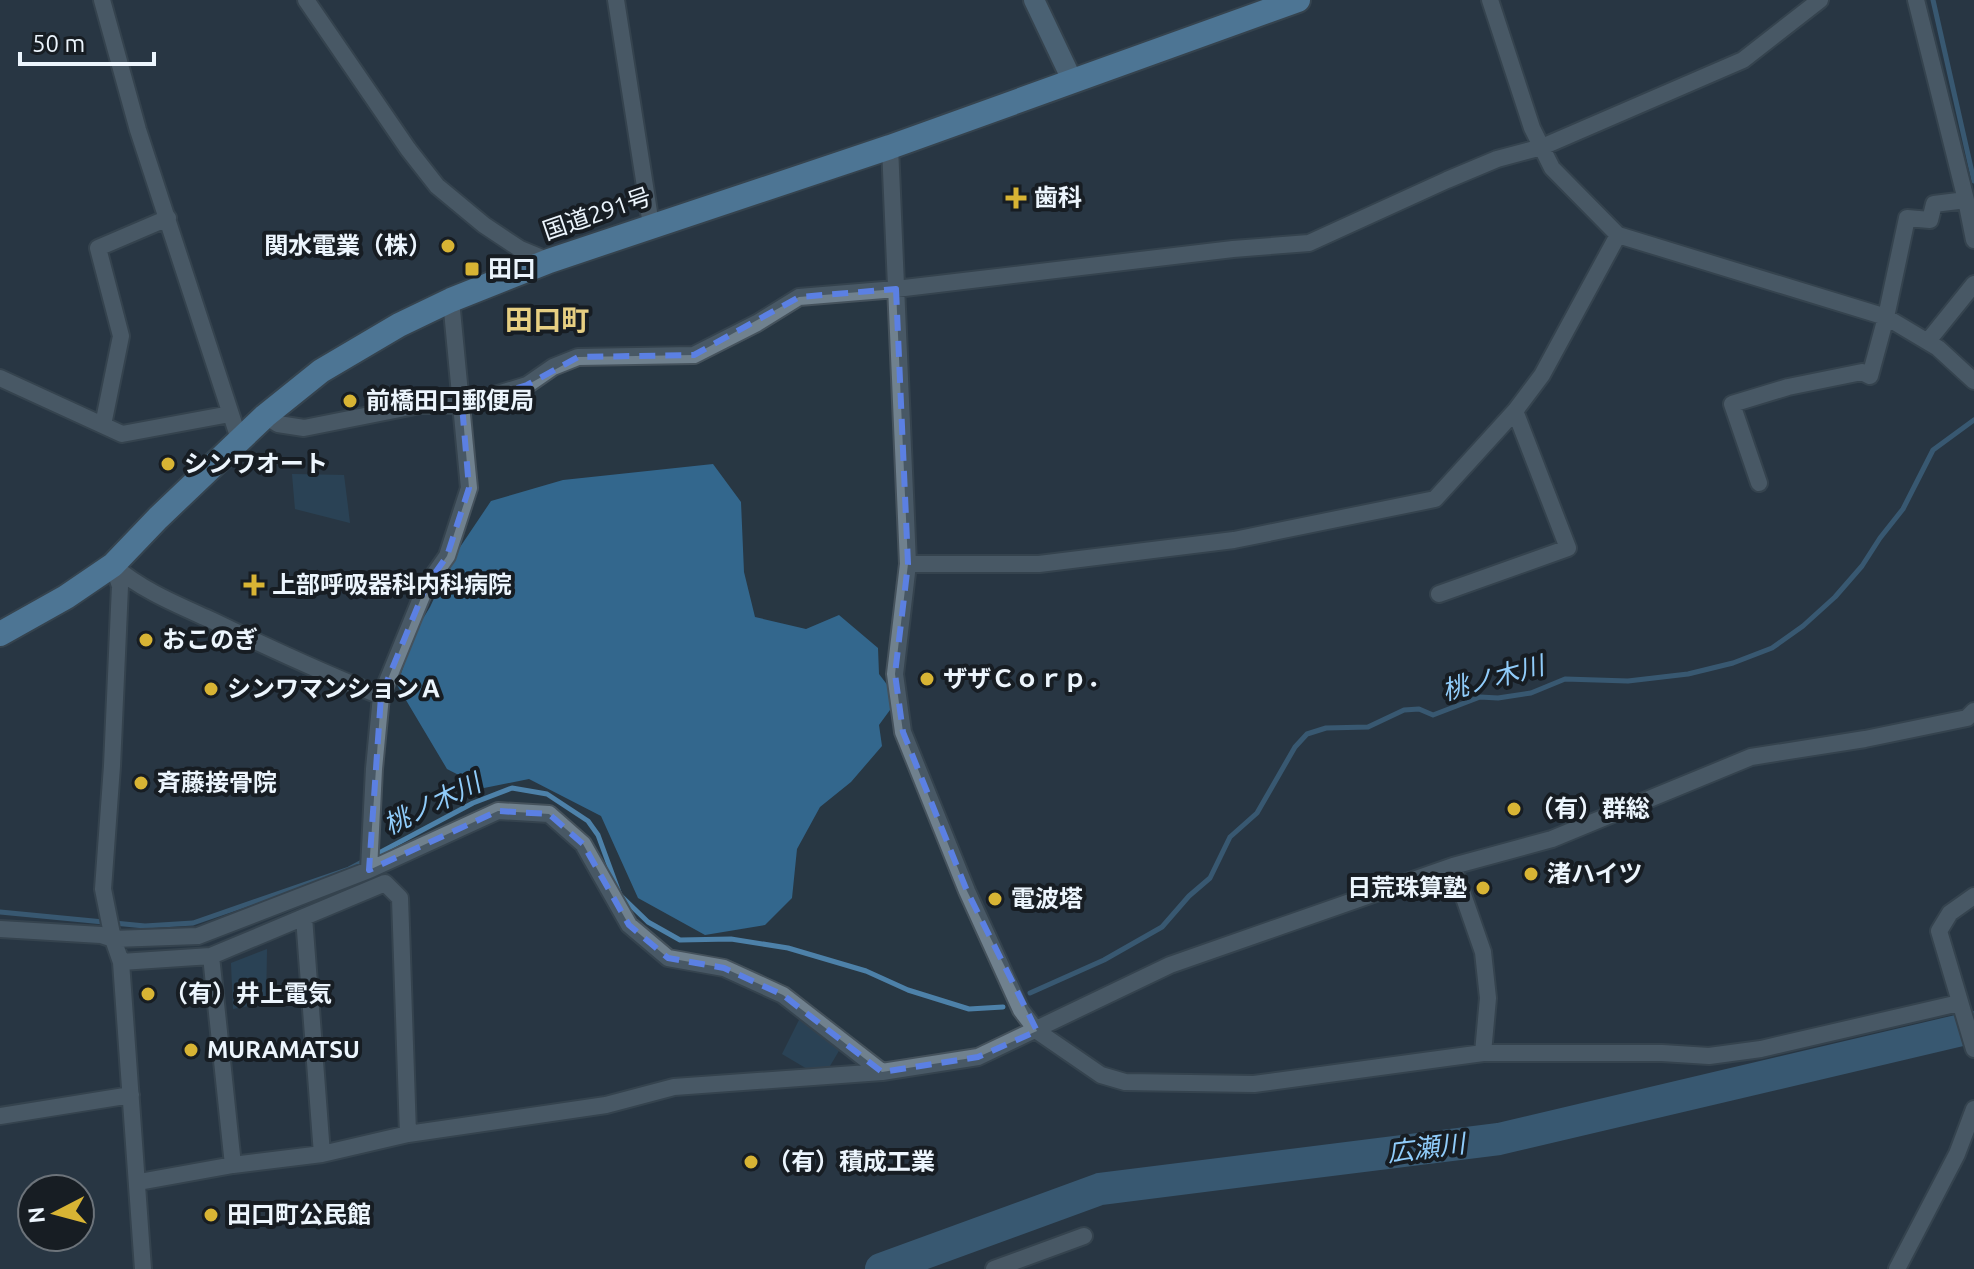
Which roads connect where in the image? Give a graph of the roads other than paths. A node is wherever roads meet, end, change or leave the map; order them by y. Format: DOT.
graph roads {
  1 [pos="102,0"];
  2 [pos="306,0"];
  3 [pos="616,0"];
  4 [pos="1034,0"];
  5 [pos="1298,0"];
  6 [pos="1490,0"];
  7 [pos="1820,0"];
  8 [pos="1916,0"];
  9 [pos="1073,82"];
  10 [pos="890,147"];
  11 [pos="1542,147"];
  12 [pos="1966,200"];
  13 [pos="168,218"];
  14 [pos="651,225"];
  15 [pos="1618,235"];
  16 [pos="1974,240"];
  17 [pos="549,261"];
  18 [pos="1974,284"];
  19 [pos="896,289"];
  20 [pos="451,300"];
  21 [pos="1886,317"];
  22 [pos="1928,341"];
  23 [pos="0,378"];
  24 [pos="1974,381"];
  25 [pos="462,405"];
  26 [pos="1515,411"];
  27 [pos="230,414"];
  28 [pos="265,416"];
  29 [pos="103,425"];
  30 [pos="239,439"];
  31 [pos="1759,483"];
  32 [pos="908,564"];
  33 [pos="113,565"];
  34 [pos="1439,594"];
  35 [pos="0,634"];
  36 [pos="381,696"];
  37 [pos="1974,711"];
  38 [pos="1453,866"];
  39 [pos="369,870"];
  40 [pos="1974,896"];
  41 [pos="304,917"];
  42 [pos="0,929"];
  43 [pos="113,939"];
  44 [pos="211,956"];
  45 [pos="121,962"];
  46 [pos="1960,1006"];
  47 [pos="1037,1031"];
  48 [pos="1973,1046"];
  49 [pos="1483,1053"];
  50 [pos="882,1072"];
  51 [pos="131,1095"];
  52 [pos="1974,1109"];
  53 [pos="0,1116"];
  54 [pos="408,1134"];
  55 [pos="322,1154"];
  56 [pos="233,1165"];
  57 [pos="139,1182"];
  58 [pos="1084,1236"];
  59 [pos="143,1269"];
  60 [pos="994,1269"];
  61 [pos="1897,1269"];
  1 -- 13 [label="street"];
  2 -- 17 [label="street"];
  3 -- 14 [label="street"];
  4 -- 9 [label="street"];
  5 -- 9 [label="highway, 国道291号"];
  6 -- 11 [label="street"];
  7 -- 11 [label="street"];
  8 -- 12 [label="street"];
  9 -- 10 [label="highway, 国道291号"];
  10 -- 14 [label="highway, 国道291号"];
  10 -- 19 [label="street"];
  11 -- 15 [label="street"];
  11 -- 19 [label="street"];
  12 -- 16 [label="street"];
  12 -- 21 [label="street"];
  13 -- 27 [label="street"];
  13 -- 29 [label="street"];
  14 -- 17 [label="highway, 国道291号"];
  15 -- 21 [label="street"];
  15 -- 26 [label="street"];
  17 -- 20 [label="highway, 国道291号"];
  18 -- 22 [label="street"];
  19 -- 25 [label="street"];
  19 -- 32 [label="street"];
  20 -- 25 [label="street"];
  20 -- 28 [label="highway, 国道291号"];
  21 -- 22 [label="street"];
  21 -- 31 [label="street"];
  22 -- 24 [label="street"];
  23 -- 29 [label="street"];
  25 -- 28 [label="street"];
  25 -- 36 [label="street"];
  26 -- 32 [label="street"];
  26 -- 34 [label="street"];
  27 -- 29 [label="street"];
  27 -- 30 [label="street"];
  28 -- 30 [label="highway, 国道291号"];
  30 -- 33 [label="highway, 国道291号"];
  32 -- 47 [label="street"];
  33 -- 35 [label="highway, 国道291号"];
  33 -- 36 [label="street"];
  33 -- 43 [label="street"];
  36 -- 39 [label="street"];
  37 -- 38 [label="street"];
  38 -- 47 [label="street"];
  38 -- 49 [label="street"];
  39 -- 43 [label="street"];
  39 -- 50 [label="street"];
  40 -- 46 [label="street"];
  41 -- 44 [label="street"];
  41 -- 54 [label="street"];
  41 -- 55 [label="street"];
  42 -- 43 [label="street"];
  43 -- 45 [label="street"];
  44 -- 45 [label="street"];
  44 -- 56 [label="street"];
  45 -- 51 [label="street"];
  46 -- 48 [label="street"];
  46 -- 49 [label="street"];
  47 -- 49 [label="street"];
  47 -- 50 [label="street"];
  50 -- 54 [label="street"];
  51 -- 53 [label="street"];
  51 -- 57 [label="street"];
  52 -- 61 [label="street"];
  54 -- 55 [label="street"];
  55 -- 56 [label="street"];
  56 -- 57 [label="street"];
  57 -- 59 [label="street"];
  58 -- 60 [label="street"];
}
